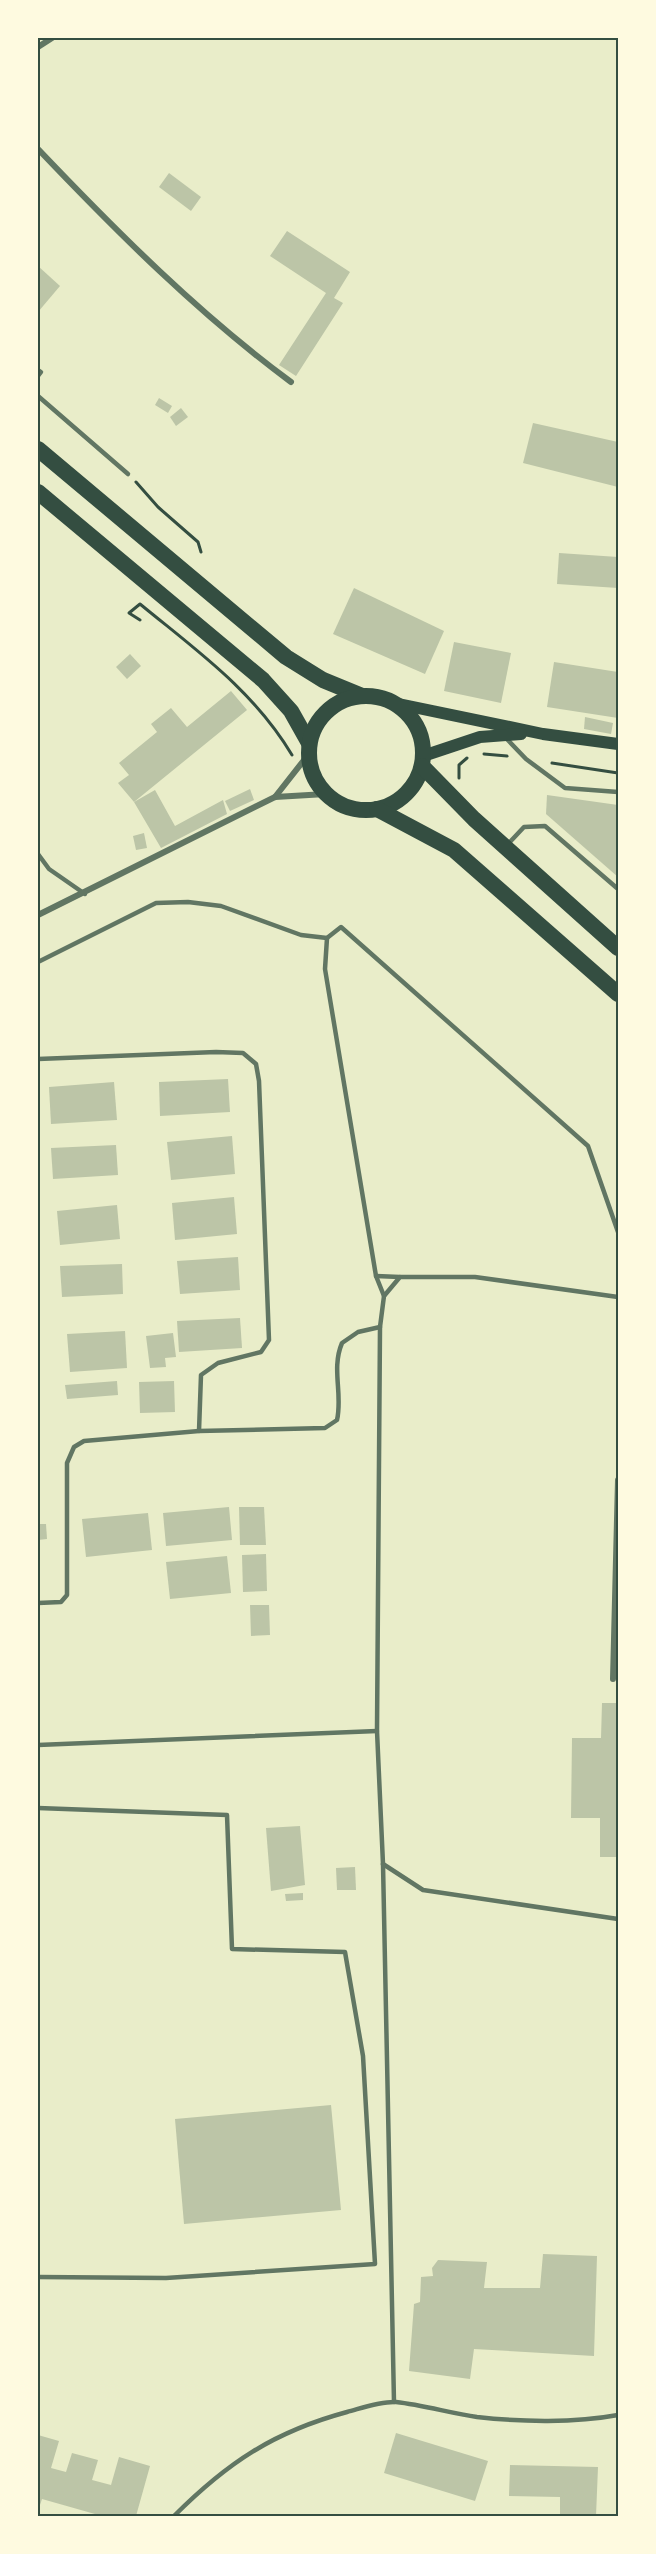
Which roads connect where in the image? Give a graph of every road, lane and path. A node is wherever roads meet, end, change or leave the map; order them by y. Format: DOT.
graph roads {
  1 [pos="52,38"];
  2 [pos="38,47"];
  3 [pos="38,149"];
  4 [pos="38,370"];
  5 [pos="38,376"];
  6 [pos="291,382"];
  7 [pos="38,396"];
  8 [pos="38,449"];
  9 [pos="128,474"];
  10 [pos="38,492"];
  11 [pos="201,552"];
  12 [pos="140,620"];
  13 [pos="362,696"];
  14 [pos="389,702"];
  15 [pos="543,734"];
  16 [pos="503,735"];
  17 [pos="618,744"];
  18 [pos="306,755"];
  19 [pos="422,761"];
  20 [pos="618,792"];
  21 [pos="326,794"];
  22 [pos="275,797"];
  23 [pos="377,809"];
  24 [pos="505,846"];
  25 [pos="38,854"];
  26 [pos="618,889"];
  27 [pos="85,894"];
  28 [pos="38,915"];
  29 [pos="327,938"];
  30 [pos="618,948"];
  31 [pos="38,962"];
  32 [pos="618,994"];
  33 [pos="38,1059"];
  34 [pos="618,1232"];
  35 [pos="376,1276"];
  36 [pos="400,1277"];
  37 [pos="384,1296"];
  38 [pos="618,1297"];
  39 [pos="380,1327"];
  40 [pos="199,1431"];
  41 [pos="618,1480"];
  42 [pos="38,1603"];
  43 [pos="613,1679"];
  44 [pos="377,1731"];
  45 [pos="38,1745"];
  46 [pos="38,1808"];
  47 [pos="383,1864"];
  48 [pos="618,1919"];
  49 [pos="38,2277"];
  50 [pos="394,2402"];
  51 [pos="618,2415"];
  52 [pos="174,2517"];
  1 -- 2 [label="street"];
  3 -- 6 [label="street"];
  4 -- 5 [label="lane"];
  7 -- 9 [label="lane"];
  8 -- 13 [label="highway"];
  9 -- 11 [label="path"];
  10 -- 18 [label="highway"];
  12 -- 18 [label="path"];
  13 -- 14 [label="highway"];
  13 -- 18 [label="highway"];
  14 -- 15 [label="main road"];
  14 -- 19 [label="highway"];
  15 -- 16 [label="main road"];
  15 -- 17 [label="main road"];
  16 -- 19 [label="main road"];
  16 -- 20 [label="lane"];
  18 -- 21 [label="highway"];
  18 -- 22 [label="street"];
  19 -- 23 [label="highway"];
  19 -- 24 [label="highway"];
  21 -- 22 [label="street"];
  21 -- 23 [label="highway"];
  22 -- 27 [label="street"];
  23 -- 32 [label="highway"];
  24 -- 26 [label="lane"];
  24 -- 30 [label="highway"];
  25 -- 27 [label="lane"];
  27 -- 28 [label="street"];
  29 -- 31 [label="lane"];
  29 -- 34 [label="lane"];
  29 -- 35 [label="lane"];
  33 -- 40 [label="lane"];
  35 -- 36 [label="lane"];
  35 -- 37 [label="lane"];
  36 -- 37 [label="lane"];
  36 -- 38 [label="lane"];
  37 -- 39 [label="lane"];
  39 -- 40 [label="lane"];
  39 -- 44 [label="lane"];
  40 -- 42 [label="lane"];
  41 -- 43 [label="street"];
  44 -- 45 [label="lane"];
  44 -- 47 [label="lane"];
  46 -- 49 [label="lane"];
  47 -- 48 [label="lane"];
  47 -- 50 [label="lane"];
  50 -- 51 [label="lane"];
  50 -- 52 [label="lane"];
}
